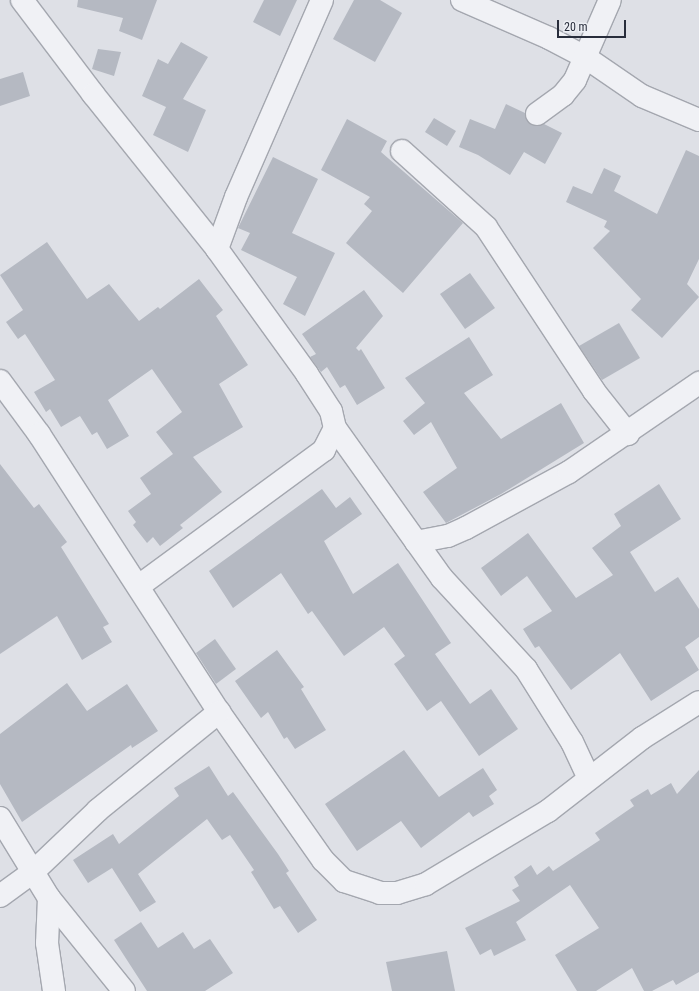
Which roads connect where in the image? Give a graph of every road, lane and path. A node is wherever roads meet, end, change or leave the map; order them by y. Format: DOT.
graph roads {
  1 [pos="22,0"];
  2 [pos="322,0"];
  3 [pos="462,0"];
  4 [pos="610,0"];
  5 [pos="585,57"];
  6 [pos="537,114"];
  7 [pos="699,120"];
  8 [pos="402,151"];
  9 [pos="217,249"];
  10 [pos="0,381"];
  11 [pos="699,383"];
  12 [pos="335,428"];
  13 [pos="628,434"];
  14 [pos="416,542"];
  15 [pos="139,586"];
  16 [pos="699,702"];
  17 [pos="219,712"];
  18 [pos="589,778"];
  19 [pos="0,818"];
  20 [pos="33,872"];
  21 [pos="0,896"];
  22 [pos="49,898"];
  23 [pos="54,991"];
  24 [pos="124,991"];
  1 -- 9 [label="street"];
  2 -- 9 [label="street"];
  3 -- 5 [label="street"];
  4 -- 5 [label="street"];
  5 -- 6 [label="street"];
  5 -- 7 [label="street"];
  8 -- 13 [label="street"];
  9 -- 12 [label="street"];
  10 -- 15 [label="street"];
  11 -- 13 [label="street"];
  12 -- 14 [label="street"];
  12 -- 15 [label="street"];
  13 -- 14 [label="street"];
  14 -- 18 [label="street"];
  15 -- 17 [label="street"];
  16 -- 18 [label="street"];
  17 -- 18 [label="street"];
  17 -- 20 [label="street"];
  19 -- 20 [label="street"];
  20 -- 21 [label="street"];
  20 -- 22 [label="street"];
  22 -- 23 [label="street"];
  22 -- 24 [label="street"];
}
